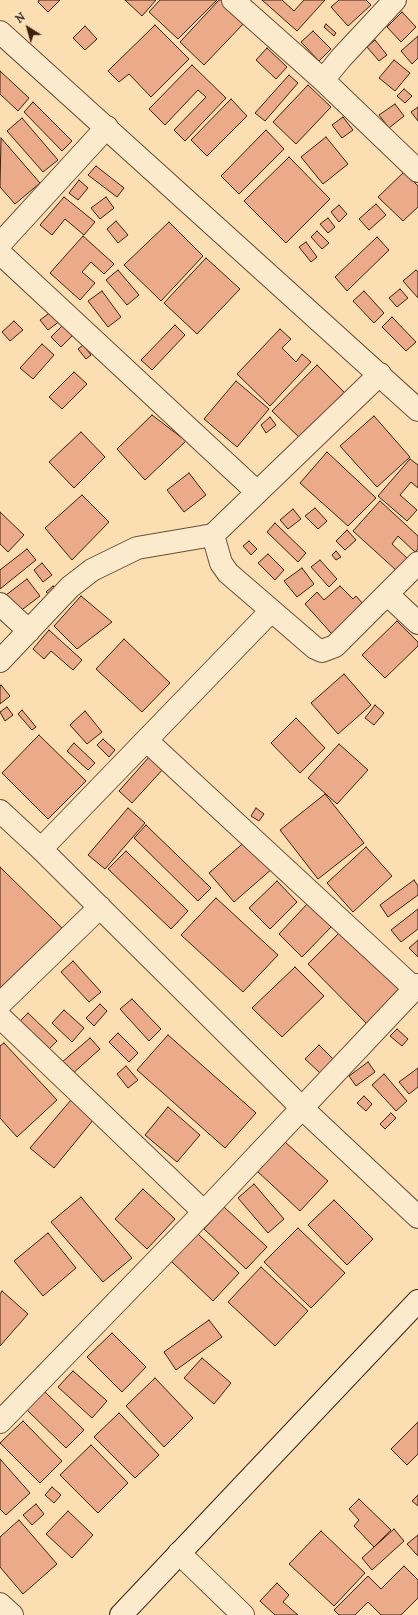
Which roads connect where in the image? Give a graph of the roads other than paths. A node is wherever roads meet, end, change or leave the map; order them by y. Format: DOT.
graph roads {
  1 [pos="233,0"];
  2 [pos="395,0"];
  3 [pos="0,32"];
  4 [pos="324,80"];
  5 [pos="107,127"];
  6 [pos="418,171"];
  7 [pos="0,244"];
  8 [pos="0,253"];
  9 [pos="380,374"];
  10 [pos="414,398"];
  11 [pos="258,492"];
  12 [pos="213,535"];
  13 [pos="418,563"];
  14 [pos="387,594"];
  15 [pos="0,604"];
  16 [pos="271,611"];
  17 [pos="418,623"];
  18 [pos="28,631"];
  19 [pos="0,661"];
  20 [pos="147,741"];
  21 [pos="0,811"];
  22 [pos="41,849"];
  23 [pos="100,907"];
  24 [pos="416,987"];
  25 [pos="0,1004"];
  26 [pos="0,1017"];
  27 [pos="303,1109"];
  28 [pos="204,1212"];
  29 [pos="418,1217"];
  30 [pos="418,1301"];
  31 [pos="3,1411"];
  32 [pos="179,1554"];
  33 [pos="0,1604"];
  34 [pos="12,1615"];
  35 [pos="121,1615"];
  36 [pos="243,1615"];
  1 -- 4 [label="street"];
  2 -- 4 [label="street"];
  3 -- 5 [label="street"];
  4 -- 6 [label="street"];
  5 -- 7 [label="street"];
  5 -- 9 [label="street"];
  8 -- 11 [label="street"];
  9 -- 10 [label="street"];
  9 -- 11 [label="street"];
  11 -- 12 [label="street"];
  12 -- 16 [label="street"];
  12 -- 18 [label="street"];
  13 -- 14 [label="street"];
  14 -- 16 [label="street"];
  14 -- 17 [label="street"];
  15 -- 18 [label="street"];
  16 -- 20 [label="street"];
  18 -- 19 [label="street"];
  20 -- 22 [label="street"];
  20 -- 24 [label="street"];
  21 -- 22 [label="street"];
  22 -- 23 [label="street"];
  23 -- 25 [label="street"];
  23 -- 27 [label="street"];
  24 -- 27 [label="street"];
  26 -- 28 [label="street"];
  27 -- 28 [label="street"];
  27 -- 29 [label="street"];
  28 -- 31 [label="street"];
  30 -- 32 [label="street"];
  32 -- 35 [label="street"];
  32 -- 36 [label="street"];
  33 -- 34 [label="street"];
}
